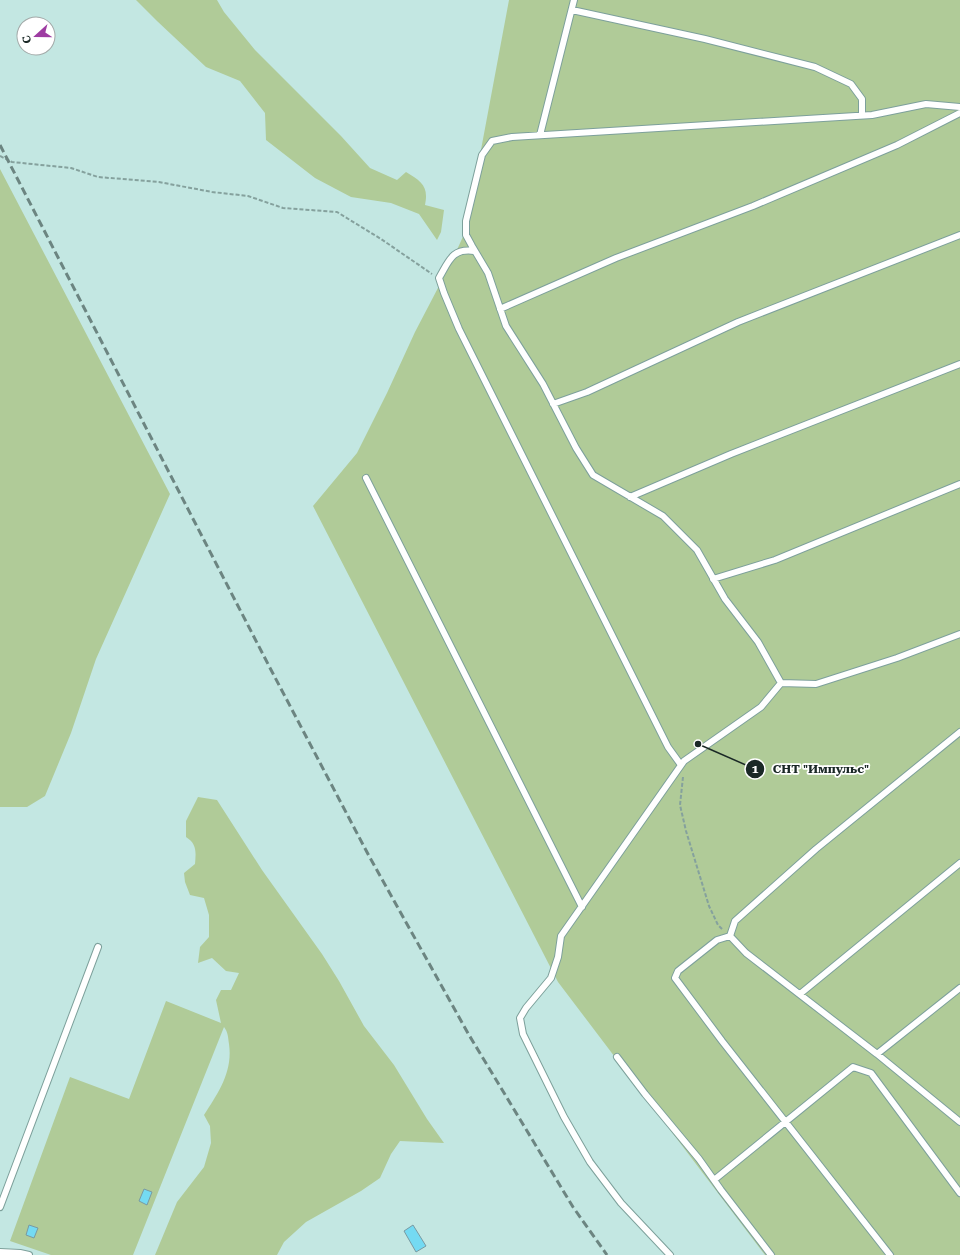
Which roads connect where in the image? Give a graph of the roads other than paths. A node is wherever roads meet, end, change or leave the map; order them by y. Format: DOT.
graph roads {
  1 [pos="574,0"];
  2 [pos="572,10"];
  3 [pos="960,107"];
  4 [pos="960,112"];
  5 [pos="862,115"];
  6 [pos="540,135"];
  7 [pos="960,236"];
  8 [pos="474,251"];
  9 [pos="500,309"];
  10 [pos="960,364"];
  11 [pos="553,404"];
  12 [pos="366,478"];
  13 [pos="960,484"];
  14 [pos="630,498"];
  15 [pos="713,579"];
  16 [pos="960,634"];
  17 [pos="781,683"];
  18 [pos="960,732"];
  19 [pos="681,765"];
  20 [pos="960,863"];
  21 [pos="582,907"];
  22 [pos="730,936"];
  23 [pos="98,947"];
  24 [pos="960,988"];
  25 [pos="800,994"];
  26 [pos="877,1054"];
  27 [pos="617,1057"];
  28 [pos="959,1119"];
  29 [pos="786,1122"];
  30 [pos="714,1180"];
  31 [pos="960,1193"];
  32 [pos="0,1207"];
  33 [pos="0,1252"];
  34 [pos="29,1255"];
  35 [pos="670,1255"];
  36 [pos="771,1255"];
  37 [pos="890,1255"];
  1 -- 2 [label="lane"];
  2 -- 5 [label="lane"];
  2 -- 6 [label="lane"];
  3 -- 5 [label="lane"];
  4 -- 9 [label="lane"];
  5 -- 6 [label="lane"];
  6 -- 8 [label="lane"];
  7 -- 11 [label="lane"];
  8 -- 9 [label="lane"];
  8 -- 19 [label="lane"];
  9 -- 11 [label="lane"];
  10 -- 14 [label="lane"];
  11 -- 14 [label="lane"];
  12 -- 21 [label="lane"];
  13 -- 15 [label="lane"];
  14 -- 15 [label="lane"];
  15 -- 17 [label="lane"];
  16 -- 17 [label="lane"];
  17 -- 19 [label="lane"];
  18 -- 22 [label="lane"];
  19 -- 21 [label="lane"];
  20 -- 25 [label="lane"];
  21 -- 35 [label="lane"];
  22 -- 25 [label="lane"];
  22 -- 29 [label="lane"];
  23 -- 32 [label="lane"];
  24 -- 26 [label="lane"];
  25 -- 26 [label="lane"];
  26 -- 28 [label="lane"];
  27 -- 30 [label="lane"];
  29 -- 30 [label="lane"];
  29 -- 31 [label="lane"];
  29 -- 37 [label="lane"];
  30 -- 36 [label="lane"];
  33 -- 34 [label="lane"];
}
